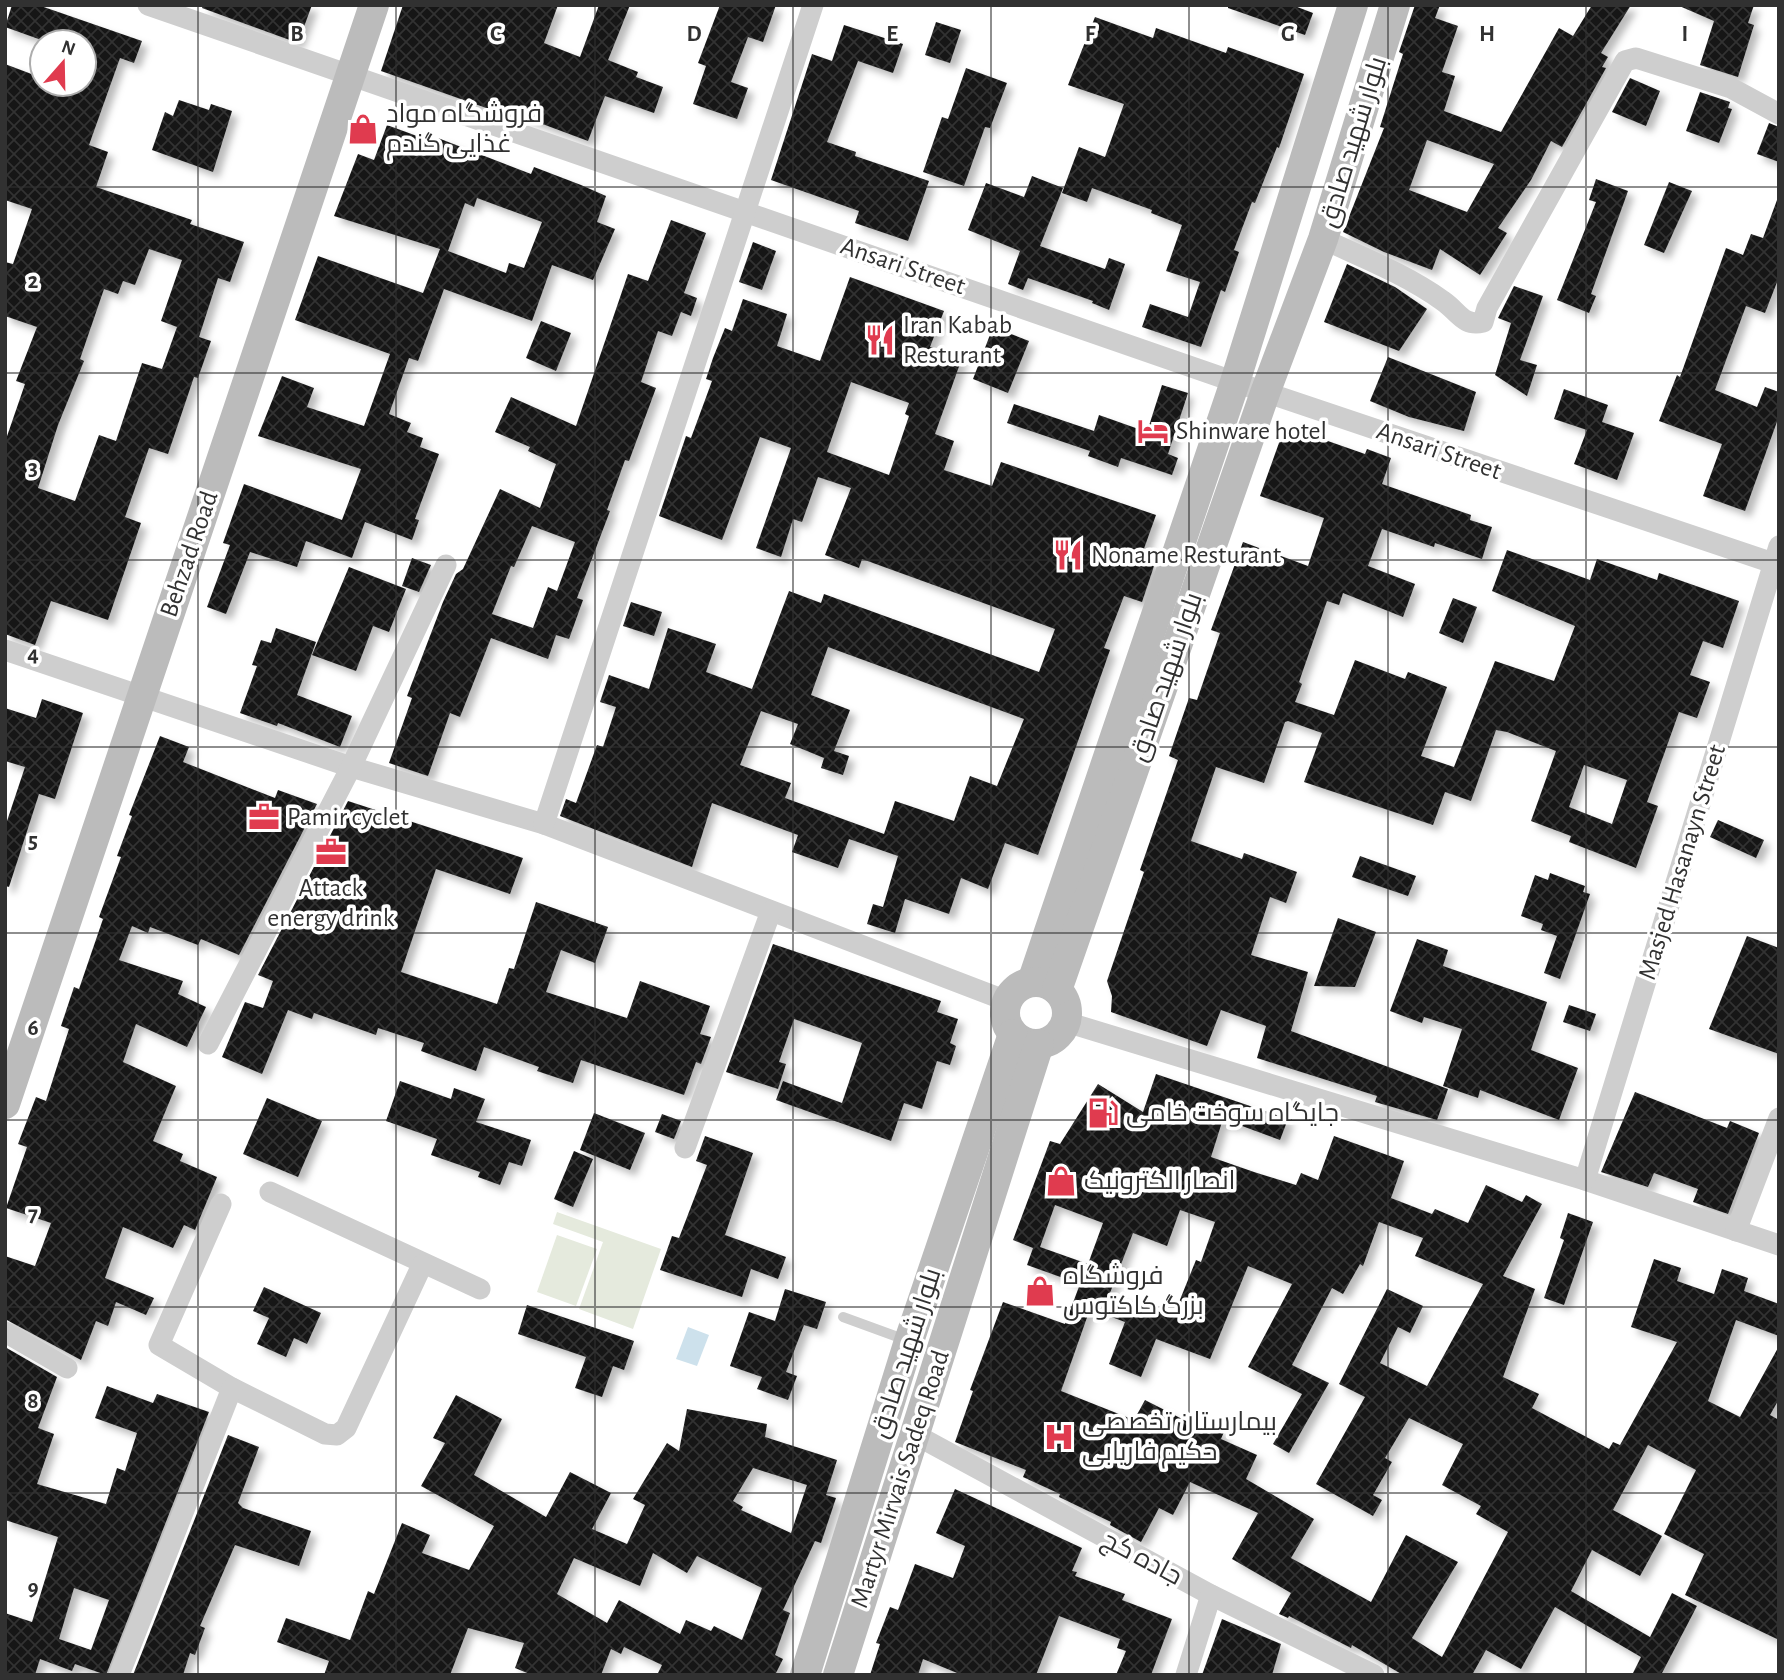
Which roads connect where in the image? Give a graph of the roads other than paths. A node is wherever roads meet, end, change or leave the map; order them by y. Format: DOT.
graph roads {
  1 [pos="148,5"];
  2 [pos="374,5"];
  3 [pos="813,5"];
  4 [pos="1353,5"];
  5 [pos="1395,5"];
  6 [pos="352,74"];
  7 [pos="1779,114"];
  8 [pos="748,211"];
  9 [pos="1324,239"];
  10 [pos="1235,382"];
  11 [pos="1265,393"];
  12 [pos="1777,558"];
  13 [pos="446,565"];
  14 [pos="5,650"];
  15 [pos="140,696"];
  16 [pos="351,767"];
  17 [pos="544,824"];
  18 [pos="771,911"];
  19 [pos="1045,986"];
  20 [pos="1007,1001"];
  21 [pos="1066,1022"];
  22 [pos="1026,1039"];
  23 [pos="208,1044"];
  24 [pos="5,1104"];
  25 [pos="1779,1118"];
  26 [pos="685,1148"];
  27 [pos="1585,1180"];
  28 [pos="270,1192"];
  29 [pos="221,1204"];
  30 [pos="1736,1230"];
  31 [pos="1779,1245"];
  32 [pos="422,1265"];
  33 [pos="480,1289"];
  34 [pos="843,1317"];
  35 [pos="5,1332"];
  36 [pos="909,1341"];
  37 [pos="67,1368"];
  38 [pos="232,1388"];
  39 [pos="914,1434"];
  40 [pos="1212,1595"];
  41 [pos="119,1675"];
  42 [pos="805,1675"];
  43 [pos="838,1675"];
  44 [pos="1186,1675"];
  45 [pos="1374,1675"];
  1 -- 6 [label="street, Ansari Street"];
  2 -- 6 [label="main road, Behzad Road"];
  3 -- 8 [label="street"];
  4 -- 10 [label="main road, بلوار شهید صادق"];
  5 -- 9 [label="main road, بلوار شهید صادق"];
  6 -- 8 [label="street, Ansari Street"];
  6 -- 15 [label="main road, Behzad Road"];
  7 -- 9 [label="street"];
  8 -- 10 [label="street, Ansari Street"];
  8 -- 17 [label="street"];
  9 -- 11 [label="main road, بلوار شهید صادق"];
  10 -- 11 [label="street, Ansari Street"];
  10 -- 19 [label="main road, بلوار شهید صادق"];
  11 -- 12 [label="street, Ansari Street"];
  11 -- 19 [label="main road, بلوار شهید صادق"];
  12 -- 27 [label="street, Masjed Hasanayn Street"];
  13 -- 16 [label="street"];
  14 -- 15 [label="street"];
  15 -- 16 [label="street"];
  15 -- 24 [label="main road, Behzad Road"];
  16 -- 17 [label="street"];
  16 -- 23 [label="street"];
  17 -- 18 [label="street"];
  18 -- 20 [label="street"];
  18 -- 26 [label="street"];
  19 -- 20 [label="main road"];
  19 -- 21 [label="main road"];
  20 -- 22 [label="main road"];
  21 -- 22 [label="main road"];
  21 -- 27 [label="street"];
  22 -- 36 [label="main road, بلوار شهید صادق"];
  22 -- 39 [label="main road, Martyr Mirvais Sadeq Road"];
  25 -- 30 [label="street"];
  27 -- 30 [label="street"];
  28 -- 32 [label="street"];
  29 -- 38 [label="street"];
  30 -- 31 [label="street"];
  32 -- 33 [label="street"];
  32 -- 38 [label="street"];
  34 -- 36 [label="lane"];
  35 -- 37 [label="street"];
  36 -- 42 [label="main road, بلوار شهید صادق"];
  38 -- 41 [label="street"];
  39 -- 40 [label="street, جاده کج"];
  39 -- 43 [label="main road, Martyr Mirvais Sadeq Road"];
  40 -- 44 [label="street"];
  40 -- 45 [label="street, جاده کج"];
}
